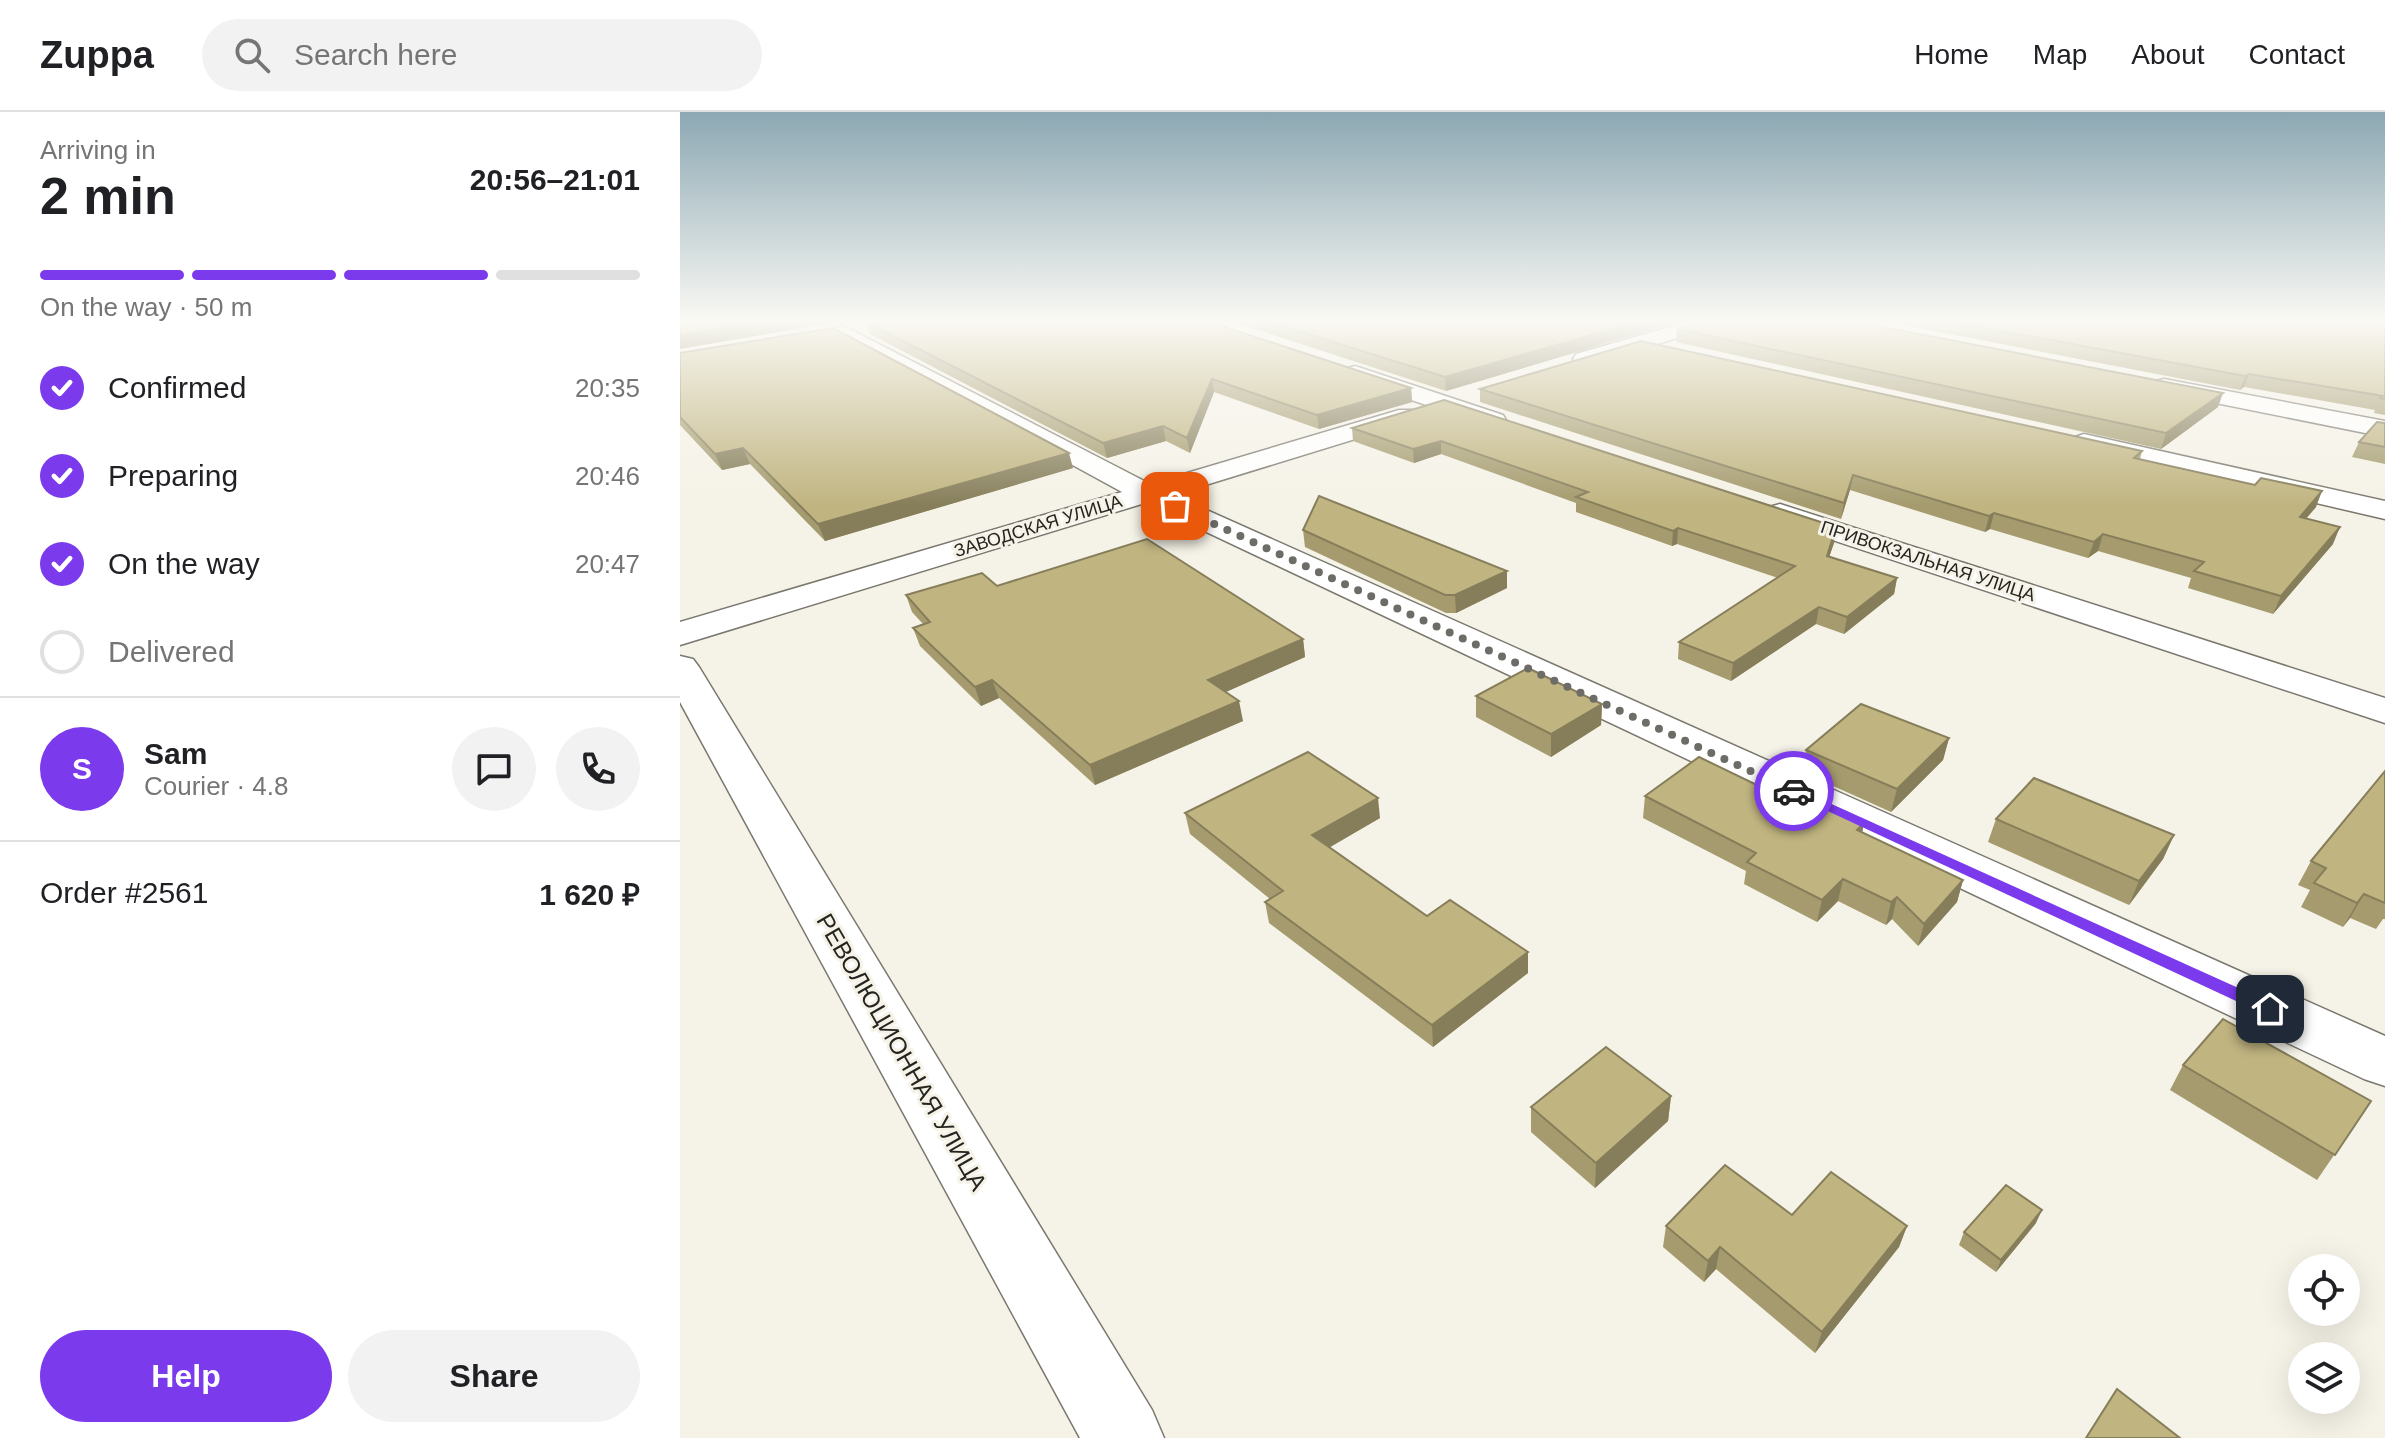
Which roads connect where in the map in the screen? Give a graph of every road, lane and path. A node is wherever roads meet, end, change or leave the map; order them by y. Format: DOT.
graph roads {
  1 [pos="942,382"];
  2 [pos="1381,382"];
  3 [pos="2147,382"];
  4 [pos="1490,389"];
  5 [pos="1446,404"];
  6 [pos="1521,428"];
  7 [pos="2385,429"];
  8 [pos="2058,436"];
  9 [pos="1146,493"];
  10 [pos="1749,503"];
  11 [pos="2385,510"];
  12 [pos="680,634"];
  13 [pos="680,667"];
  14 [pos="2385,711"];
  15 [pos="2385,1062"];
  16 [pos="1124,1438"];
  1 -- 9 [label="street"];
  2 -- 5 [label="street"];
  3 -- 7 [label="street"];
  4 -- 5 [label="street, ЗАВОДСКАЯ УЛИЦА"];
  5 -- 6 [label="street"];
  5 -- 9 [label="street, ЗАВОДСКАЯ УЛИЦА"];
  8 -- 11 [label="street"];
  9 -- 12 [label="street, ЗАВОДСКАЯ УЛИЦА"];
  9 -- 15 [label="street"];
  10 -- 14 [label="street, ПРИВОКЗАЛЬНАЯ УЛИЦА"];
  13 -- 16 [label="street, РЕВОЛЮЦИОННАЯ УЛИЦА"];
}
